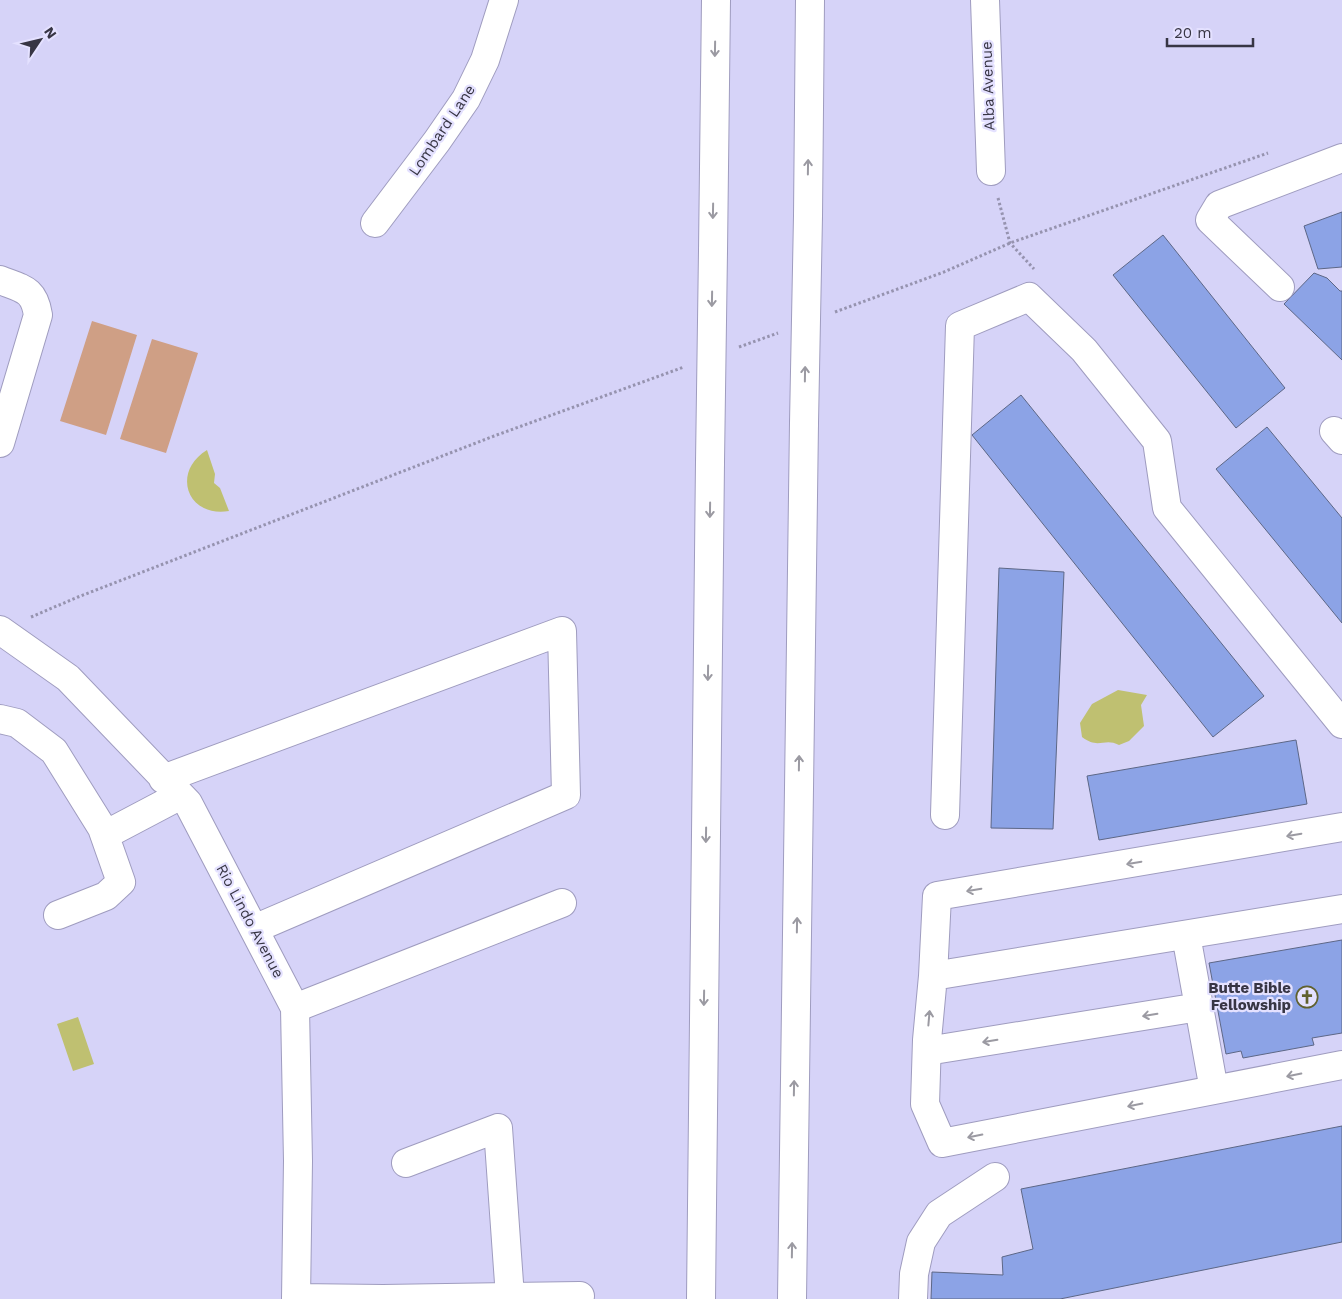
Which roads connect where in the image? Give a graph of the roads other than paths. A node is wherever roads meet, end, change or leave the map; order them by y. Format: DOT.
graph roads {
  1 [pos="504,0"];
  2 [pos="716,0"];
  3 [pos="810,0"];
  4 [pos="985,0"];
  5 [pos="1342,158"];
  6 [pos="990,171"];
  7 [pos="375,223"];
  8 [pos="0,280"];
  9 [pos="1280,287"];
  10 [pos="0,443"];
  11 [pos="0,630"];
  12 [pos="0,719"];
  13 [pos="1342,724"];
  14 [pos="171,787"];
  15 [pos="945,815"];
  16 [pos="1342,827"];
  17 [pos="105,835"];
  18 [pos="562,904"];
  19 [pos="1342,909"];
  20 [pos="58,915"];
  21 [pos="254,929"];
  22 [pos="1186,935"];
  23 [pos="933,976"];
  24 [pos="1198,1007"];
  25 [pos="295,1008"];
  26 [pos="927,1051"];
  27 [pos="1342,1065"];
  28 [pos="1214,1090"];
  29 [pos="406,1164"];
  30 [pos="995,1177"];
  31 [pos="510,1297"];
  32 [pos="296,1298"];
  33 [pos="580,1299"];
  34 [pos="701,1299"];
  35 [pos="792,1299"];
  36 [pos="913,1299"];
  1 -- 7 [label="main road, Lombard Lane"];
  2 -- 34 [label="main road, one-way, bridge"];
  35 -- 3 [label="main road, one-way, bridge"];
  4 -- 6 [label="main road, Alba Avenue"];
  5 -- 9 [label="main road"];
  8 -- 10 [label="main road"];
  11 -- 14 [label="main road, Rio Lindo Avenue"];
  12 -- 17 [label="main road"];
  13 -- 15 [label="main road"];
  14 -- 17 [label="main road"];
  14 -- 21 [label="main road, Rio Lindo Avenue"];
  14 -- 21 [label="main road"];
  16 -- 23 [label="main road, one-way"];
  17 -- 20 [label="main road"];
  18 -- 25 [label="main road"];
  19 -- 22 [label="main road"];
  21 -- 25 [label="main road, Rio Lindo Avenue"];
  22 -- 23 [label="main road"];
  22 -- 24 [label="main road"];
  26 -- 23 [label="main road, one-way"];
  24 -- 26 [label="main road, one-way"];
  24 -- 28 [label="main road"];
  25 -- 32 [label="main road, Rio Lindo Avenue"];
  28 -- 26 [label="main road, one-way"];
  27 -- 28 [label="main road, one-way"];
  29 -- 31 [label="main road"];
  30 -- 36 [label="main road"];
  31 -- 32 [label="main road"];
  31 -- 33 [label="main road"];
}
